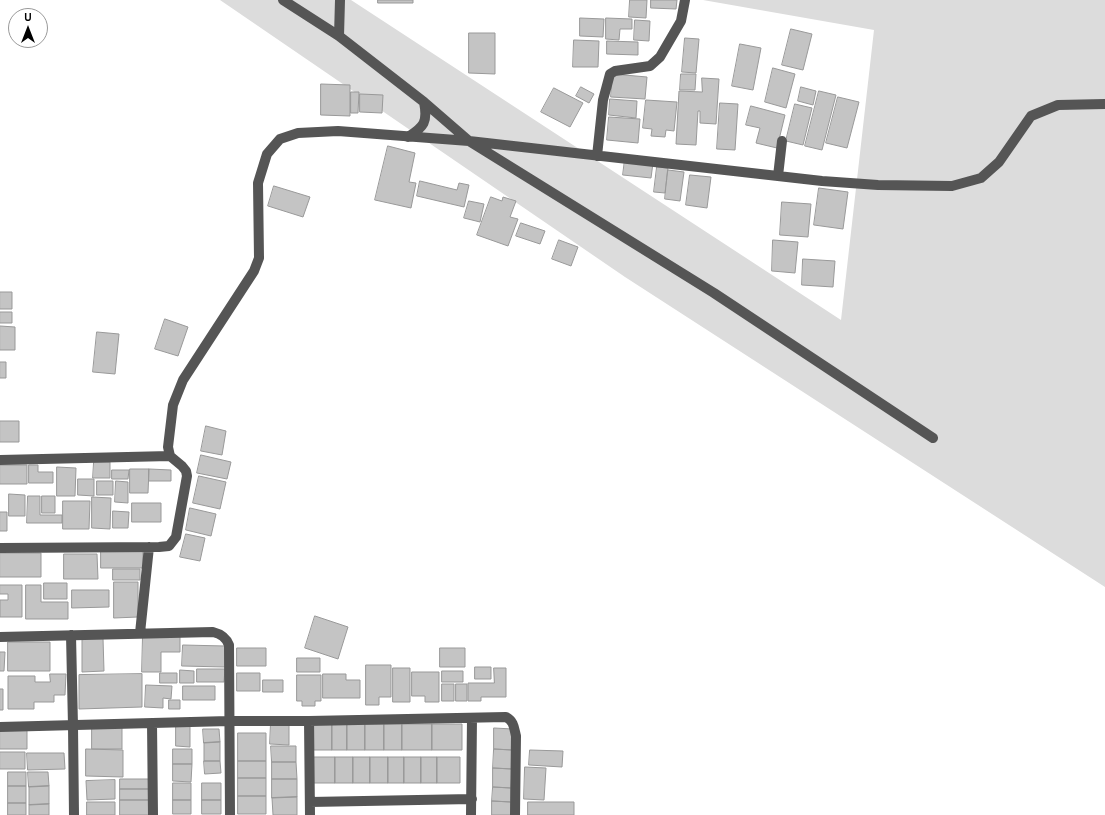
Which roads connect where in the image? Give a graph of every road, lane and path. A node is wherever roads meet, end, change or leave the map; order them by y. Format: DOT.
graph roads {
  1 [pos="283,0"];
  2 [pos="340,0"];
  3 [pos="685,0"];
  4 [pos="339,36"];
  5 [pos="424,102"];
  6 [pos="1105,104"];
  7 [pos="408,137"];
  8 [pos="469,141"];
  9 [pos="782,141"];
  10 [pos="597,156"];
  11 [pos="778,176"];
  12 [pos="933,438"];
  13 [pos="170,456"];
  14 [pos="0,460"];
  15 [pos="150,547"];
  16 [pos="0,548"];
  17 [pos="140,633"];
  18 [pos="71,635"];
  19 [pos="0,637"];
  20 [pos="472,718"];
  21 [pos="230,721"];
  22 [pos="309,721"];
  23 [pos="152,723"];
  24 [pos="73,726"];
  25 [pos="0,727"];
  26 [pos="472,799"];
  27 [pos="310,802"];
  28 [pos="74,815"];
  29 [pos="153,815"];
  30 [pos="230,815"];
  31 [pos="310,815"];
  32 [pos="471,815"];
  33 [pos="515,815"];
  1 -- 4 [label="street"];
  2 -- 4 [label="street"];
  3 -- 10 [label="street"];
  4 -- 5 [label="street"];
  5 -- 7 [label="street"];
  5 -- 8 [label="street"];
  6 -- 11 [label="street"];
  7 -- 8 [label="street"];
  7 -- 13 [label="street"];
  8 -- 10 [label="street"];
  8 -- 12 [label="street"];
  9 -- 11 [label="street"];
  10 -- 11 [label="street"];
  13 -- 14 [label="street"];
  13 -- 15 [label="street"];
  15 -- 16 [label="street"];
  15 -- 17 [label="street"];
  17 -- 18 [label="street"];
  17 -- 21 [label="street"];
  18 -- 19 [label="street"];
  18 -- 24 [label="street"];
  20 -- 22 [label="street"];
  20 -- 26 [label="street"];
  20 -- 33 [label="street"];
  21 -- 22 [label="street"];
  21 -- 23 [label="street"];
  21 -- 30 [label="street"];
  22 -- 27 [label="street"];
  23 -- 24 [label="street"];
  23 -- 29 [label="street"];
  24 -- 25 [label="street"];
  24 -- 28 [label="street"];
  26 -- 27 [label="street"];
  26 -- 32 [label="street"];
  27 -- 31 [label="street"];
}
